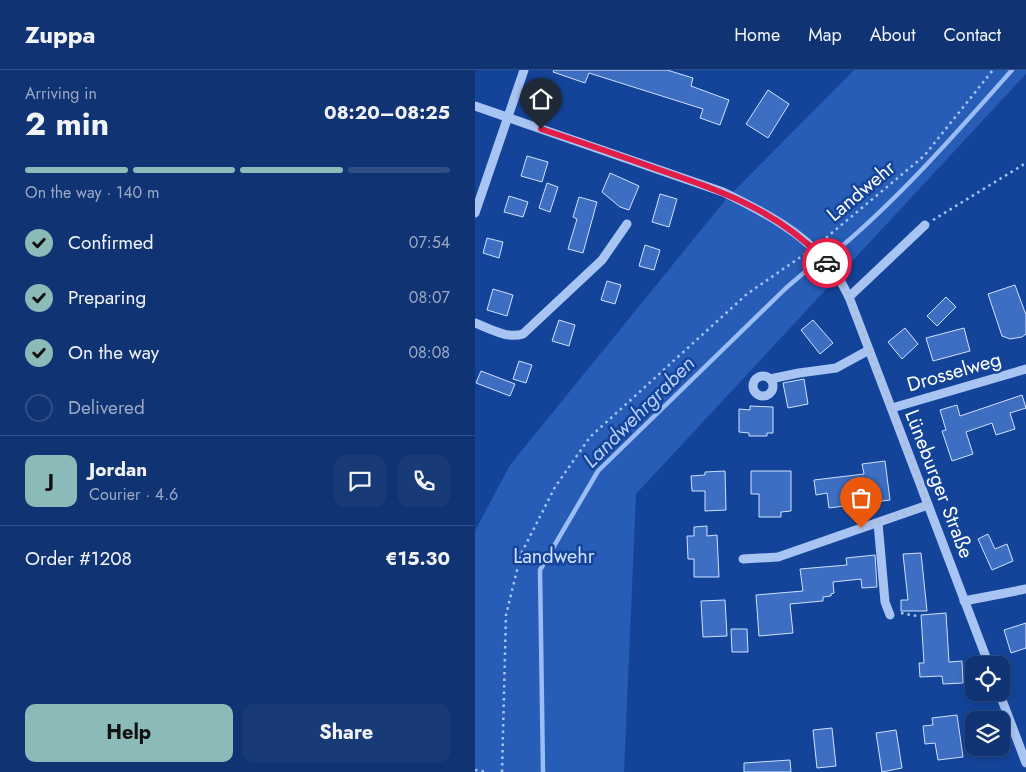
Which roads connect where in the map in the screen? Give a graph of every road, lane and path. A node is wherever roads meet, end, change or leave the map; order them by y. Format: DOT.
graph roads {
  1 [pos="524,70"];
  2 [pos="993,70"];
  3 [pos="475,106"];
  4 [pos="508,117"];
  5 [pos="1026,163"];
  6 [pos="475,213"];
  7 [pos="627,224"];
  8 [pos="925,225"];
  9 [pos="814,248"];
  10 [pos="849,297"];
  11 [pos="475,323"];
  12 [pos="869,350"];
  13 [pos="1026,369"];
  14 [pos="770,380"];
  15 [pos="892,408"];
  16 [pos="928,505"];
  17 [pos="878,523"];
  18 [pos="743,558"];
  19 [pos="1026,589"];
  20 [pos="964,601"];
  21 [pos="890,615"];
  22 [pos="985,656"];
  23 [pos="1002,701"];
  24 [pos="1026,763"];
  25 [pos="475,770"];
  26 [pos="487,772"];
  27 [pos="501,772"];
  1 -- 4 [label="street"];
  2 -- 9 [label="path, Landwehr"];
  3 -- 4 [label="street, Lüneburger Straße"];
  4 -- 6 [label="street"];
  4 -- 9 [label="street, Lüneburger Straße"];
  5 -- 8 [label="path"];
  7 -- 11 [label="street"];
  8 -- 10 [label="street"];
  9 -- 10 [label="street, Lüneburger Straße"];
  9 -- 27 [label="path, Landwehr"];
  10 -- 12 [label="street, Lüneburger Straße"];
  12 -- 14 [label="street"];
  12 -- 15 [label="street, Lüneburger Straße"];
  13 -- 15 [label="street, Drosselweg"];
  15 -- 16 [label="street, Lüneburger Straße"];
  16 -- 17 [label="street"];
  16 -- 20 [label="street, Lüneburger Straße"];
  17 -- 18 [label="street"];
  17 -- 21 [label="street"];
  19 -- 20 [label="street"];
  20 -- 22 [label="street, Lüneburger Straße"];
  23 -- 24 [label="street"];
  25 -- 26 [label="path"];
}
